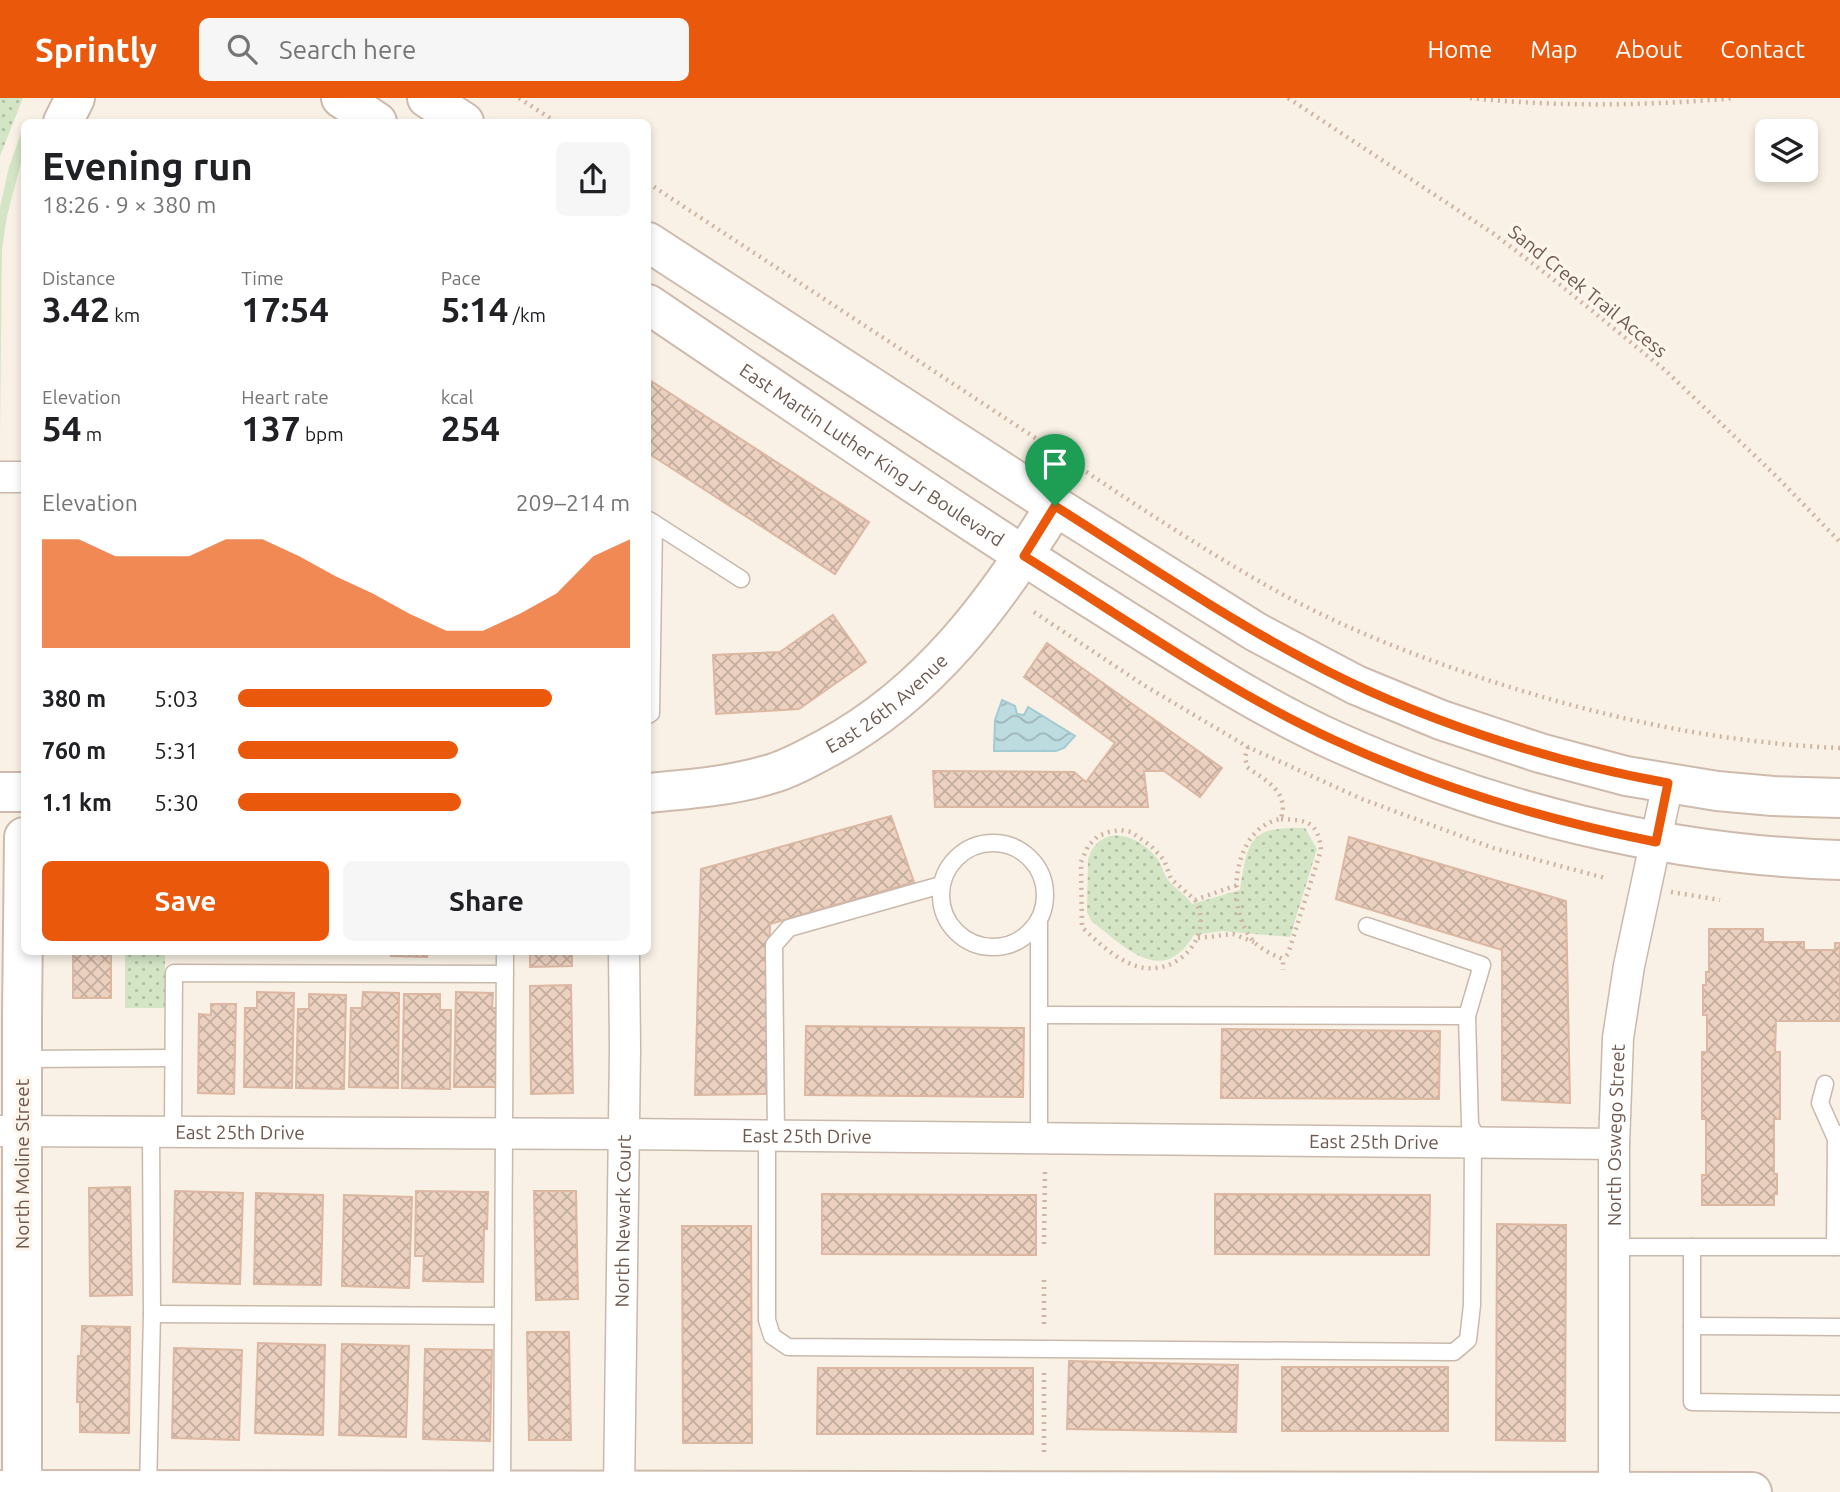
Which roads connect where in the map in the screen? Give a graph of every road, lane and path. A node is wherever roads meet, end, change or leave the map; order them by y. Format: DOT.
graph roads {
  1 [pos="75,98"];
  2 [pos="341,98"];
  3 [pos="427,98"];
  4 [pos="519,98"];
  5 [pos="1288,98"];
  6 [pos="1470,98"];
  7 [pos="1735,98"];
  8 [pos="64,119"];
  9 [pos="372,119"];
  10 [pos="459,119"];
  11 [pos="551,119"];
  12 [pos="651,185"];
  13 [pos="651,244"];
  14 [pos="651,306"];
  15 [pos="0,477"];
  16 [pos="21,477"];
  17 [pos="1055,506"];
  18 [pos="651,521"];
  19 [pos="1840,542"];
  20 [pos="1024,556"];
  21 [pos="741,579"];
  22 [pos="651,713"];
  23 [pos="1248,747"];
  24 [pos="1840,748"];
  25 [pos="1668,783"];
  26 [pos="0,792"];
  27 [pos="21,792"];
  28 [pos="651,793"];
  29 [pos="1840,798"];
  30 [pos="1281,819"];
  31 [pos="1656,842"];
  32 [pos="1840,860"];
  33 [pos="941,885"];
  34 [pos="1237,885"];
  35 [pos="1667,891"];
  36 [pos="1195,900"];
  37 [pos="1720,900"];
  38 [pos="1039,922"];
  39 [pos="1367,926"];
  40 [pos="1197,938"];
  41 [pos="1254,942"];
  42 [pos="23,955"];
  43 [pos="505,955"];
  44 [pos="624,955"];
  45 [pos="1283,959"];
  46 [pos="1283,970"];
  47 [pos="505,974"];
  48 [pos="1040,1015"];
  49 [pos="1467,1016"];
  50 [pos="173,1058"];
  51 [pos="22,1059"];
  52 [pos="1825,1084"];
  53 [pos="11,1131"];
  54 [pos="162,1131"];
  55 [pos="505,1133"];
  56 [pos="624,1134"];
  57 [pos="771,1135"];
  58 [pos="1838,1136"];
  59 [pos="1040,1138"];
  60 [pos="1476,1142"];
  61 [pos="1614,1144"];
  62 [pos="1045,1170"];
  63 [pos="1045,1244"];
  64 [pos="1614,1247"];
  65 [pos="1692,1247"];
  66 [pos="1838,1247"];
  67 [pos="1045,1280"];
  68 [pos="152,1314"];
  69 [pos="502,1316"];
  70 [pos="1692,1326"];
  71 [pos="1840,1327"];
  72 [pos="1045,1330"];
  73 [pos="1045,1365"];
  74 [pos="1840,1404"];
  75 [pos="1044,1452"];
  76 [pos="148,1490"];
  77 [pos="15,1491"];
  78 [pos="502,1491"];
  79 [pos="822,1491"];
  80 [pos="1015,1491"];
  81 [pos="1218,1491"];
  82 [pos="425,1492"];
  83 [pos="619,1492"];
  84 [pos="1416,1492"];
  85 [pos="1614,1492"];
  86 [pos="1752,1492"];
  1 -- 8 [label="street"];
  2 -- 9 [label="street"];
  3 -- 10 [label="street"];
  4 -- 11 [label="path"];
  5 -- 19 [label="path, Sand Creek Trail Access"];
  6 -- 7 [label="path"];
  12 -- 24 [label="path"];
  13 -- 17 [label="street"];
  14 -- 20 [label="street, East Martin Luther King Jr Boulevard"];
  15 -- 16 [label="street"];
  17 -- 20 [label="street, East 26th Avenue"];
  17 -- 25 [label="street"];
  18 -- 21 [label="lane"];
  18 -- 22 [label="lane"];
  20 -- 28 [label="street, East 26th Avenue"];
  20 -- 31 [label="street, East Martin Luther King Jr Boulevard"];
  23 -- 30 [label="path"];
  25 -- 29 [label="street"];
  25 -- 31 [label="street, North Oswego Street"];
  26 -- 27 [label="street"];
  30 -- 34 [label="path"];
  30 -- 45 [label="path"];
  31 -- 32 [label="street, East Martin Luther King Jr Boulevard"];
  31 -- 61 [label="street, North Oswego Street"];
  33 -- 38 [label="lane"];
  33 -- 38 [label="lane"];
  33 -- 57 [label="lane"];
  34 -- 36 [label="path"];
  34 -- 41 [label="path"];
  35 -- 37 [label="path"];
  36 -- 40 [label="path"];
  36 -- 40 [label="path"];
  38 -- 48 [label="lane"];
  39 -- 49 [label="lane"];
  40 -- 41 [label="path"];
  41 -- 45 [label="path"];
  42 -- 51 [label="street, North Moline Street"];
  43 -- 47 [label="lane"];
  44 -- 56 [label="street, North Newark Court"];
  45 -- 46 [label="path"];
  47 -- 50 [label="lane"];
  47 -- 55 [label="lane"];
  48 -- 49 [label="lane"];
  48 -- 59 [label="lane"];
  49 -- 60 [label="lane"];
  50 -- 51 [label="lane"];
  50 -- 54 [label="lane"];
  51 -- 53 [label="street, North Moline Street"];
  52 -- 58 [label="lane"];
  53 -- 54 [label="street, East 25th Drive"];
  53 -- 77 [label="street, North Moline Street"];
  54 -- 55 [label="street, East 25th Drive"];
  54 -- 68 [label="lane"];
  55 -- 56 [label="street, East 25th Drive"];
  55 -- 69 [label="lane"];
  56 -- 57 [label="street, East 25th Drive"];
  56 -- 83 [label="street, North Newark Court"];
  57 -- 59 [label="street, East 25th Drive"];
  57 -- 60 [label="lane"];
  58 -- 66 [label="lane"];
  59 -- 60 [label="street, East 25th Drive"];
  60 -- 61 [label="street, East 25th Drive"];
  61 -- 64 [label="street, North Oswego Street"];
  62 -- 63 [label="path"];
  64 -- 65 [label="lane"];
  64 -- 85 [label="street, North Oswego Street"];
  65 -- 66 [label="lane"];
  65 -- 70 [label="lane"];
  67 -- 72 [label="path"];
  68 -- 69 [label="lane"];
  68 -- 76 [label="lane"];
  69 -- 78 [label="lane"];
  70 -- 71 [label="lane"];
  70 -- 74 [label="lane"];
  73 -- 75 [label="path"];
  76 -- 77 [label="street"];
  76 -- 82 [label="street"];
  78 -- 82 [label="street"];
  78 -- 83 [label="street"];
  79 -- 80 [label="street"];
  79 -- 83 [label="street"];
  80 -- 81 [label="street"];
  81 -- 84 [label="street"];
  84 -- 85 [label="street"];
  85 -- 86 [label="street"];
}
